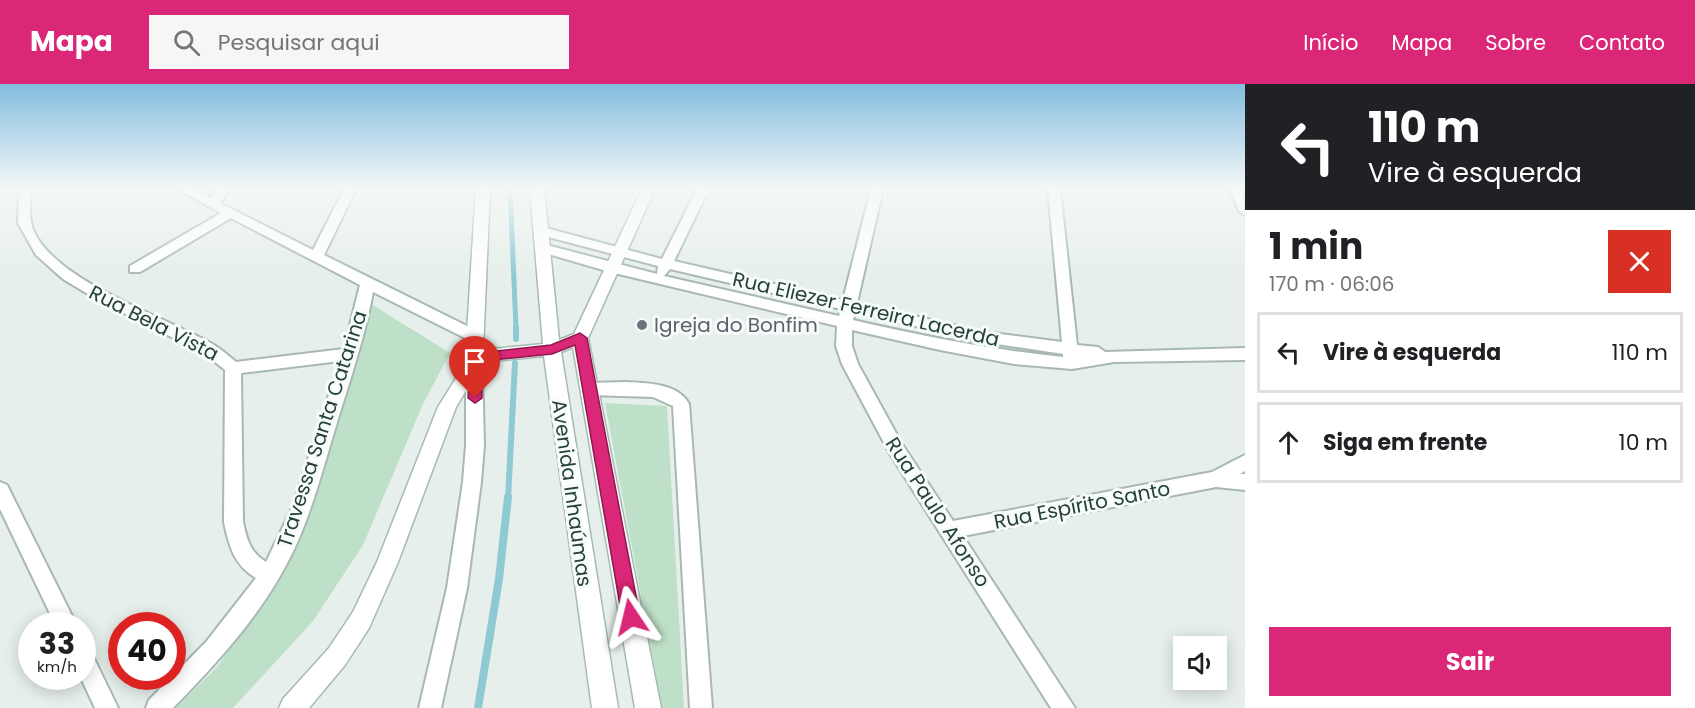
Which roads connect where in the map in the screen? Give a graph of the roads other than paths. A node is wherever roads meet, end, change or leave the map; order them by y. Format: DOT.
graph roads {
  1 [pos="21,218"];
  2 [pos="221,218"];
  3 [pos="241,218"];
  4 [pos="335,218"];
  5 [pos="481,218"];
  6 [pos="540,218"];
  7 [pos="635,218"];
  8 [pos="689,218"];
  9 [pos="870,218"];
  10 [pos="1057,218"];
  11 [pos="542,231"];
  12 [pos="543,248"];
  13 [pos="620,251"];
  14 [pos="317,255"];
  15 [pos="666,264"];
  16 [pos="610,268"];
  17 [pos="135,269"];
  18 [pos="657,279"];
  19 [pos="367,285"];
  20 [pos="847,314"];
  21 [pos="580,338"];
  22 [pos="552,349"];
  23 [pos="474,353"];
  24 [pos="351,354"];
  25 [pos="1245,354"];
  26 [pos="1071,356"];
  27 [pos="233,368"];
  28 [pos="590,389"];
  29 [pos="1244,463"];
  30 [pos="1216,479"];
  31 [pos="1245,482"];
  32 [pos="0,490"];
  33 [pos="948,530"];
  34 [pos="269,575"];
  35 [pos="60,612"];
  36 [pos="96,686"];
  37 [pos="107,708"];
  38 [pos="157,708"];
  39 [pos="292,708"];
  40 [pos="430,708"];
  41 [pos="605,708"];
  42 [pos="648,708"];
  43 [pos="701,708"];
  44 [pos="1064,708"];
  1 -- 27 [label="street, Rua Bela Vista"];
  2 -- 17 [label="street"];
  3 -- 14 [label="street"];
  4 -- 14 [label="street"];
  5 -- 23 [label="street"];
  6 -- 11 [label="street, Avenida Inhaúmas"];
  7 -- 13 [label="street"];
  8 -- 15 [label="street"];
  9 -- 20 [label="street, Rua Paulo Afonso"];
  10 -- 26 [label="street"];
  11 -- 12 [label="street, Avenida Inhaúmas"];
  11 -- 13 [label="street, Rua Eliezer Ferreira Lacerda"];
  12 -- 16 [label="street, Rua Eliezer Ferreira Lacerda"];
  12 -- 22 [label="street, Avenida Inhaúmas"];
  13 -- 15 [label="street, Rua Eliezer Ferreira Lacerda"];
  13 -- 16 [label="street"];
  14 -- 19 [label="street"];
  15 -- 18 [label="street"];
  15 -- 20 [label="street, Rua Eliezer Ferreira Lacerda"];
  16 -- 18 [label="street, Rua Eliezer Ferreira Lacerda"];
  16 -- 21 [label="street"];
  18 -- 20 [label="street, Rua Eliezer Ferreira Lacerda"];
  19 -- 23 [label="street"];
  19 -- 24 [label="street, Travessa Santa Catarina"];
  20 -- 26 [label="street, Rua Eliezer Ferreira Lacerda"];
  20 -- 33 [label="street, Rua Paulo Afonso"];
  21 -- 22 [label="street"];
  21 -- 28 [label="street, Avenida Inhaúmas"];
  22 -- 23 [label="street"];
  22 -- 41 [label="street, Avenida Inhaúmas"];
  23 -- 39 [label="street"];
  23 -- 40 [label="street"];
  24 -- 27 [label="street"];
  24 -- 34 [label="street, Travessa Santa Catarina"];
  25 -- 26 [label="street, Rua Eliezer Ferreira Lacerda"];
  27 -- 34 [label="street, Rua Bela Vista"];
  28 -- 42 [label="street, Avenida Inhaúmas"];
  28 -- 43 [label="street"];
  29 -- 30 [label="street, Rua Espírito Santo"];
  30 -- 31 [label="street, Rua Espírito Santo"];
  30 -- 33 [label="street, Rua Espírito Santo"];
  32 -- 35 [label="street"];
  33 -- 44 [label="street, Rua Paulo Afonso"];
  34 -- 38 [label="street, Travessa Santa Catarina"];
  36 -- 37 [label="street"];
}
